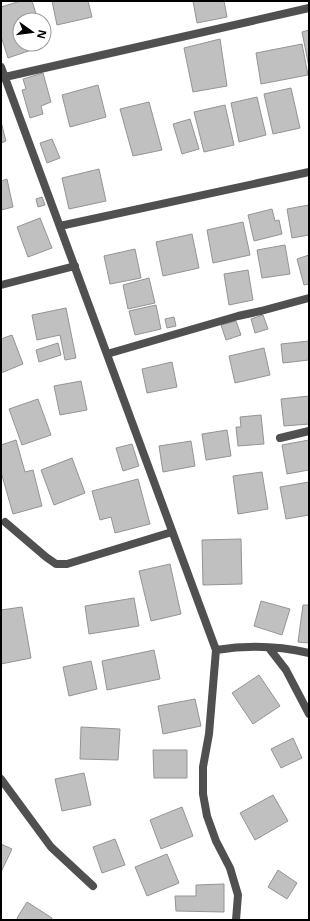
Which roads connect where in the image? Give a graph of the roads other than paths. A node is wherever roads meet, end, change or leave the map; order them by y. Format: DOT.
graph roads {
  1 [pos="309,8"];
  2 [pos="1,67"];
  3 [pos="5,77"];
  4 [pos="309,172"];
  5 [pos="60,226"];
  6 [pos="75,266"];
  7 [pos="1,285"];
  8 [pos="309,298"];
  9 [pos="107,354"];
  10 [pos="309,431"];
  11 [pos="280,438"];
  12 [pos="4,522"];
  13 [pos="172,532"];
  14 [pos="269,648"];
  15 [pos="216,650"];
  16 [pos="309,653"];
  17 [pos="309,714"];
  18 [pos="1,779"];
  19 [pos="93,886"];
  20 [pos="236,920"];
  1 -- 3 [label="street"];
  2 -- 3 [label="street"];
  3 -- 5 [label="street"];
  4 -- 5 [label="street"];
  5 -- 6 [label="street"];
  6 -- 7 [label="street"];
  6 -- 9 [label="street"];
  8 -- 9 [label="street"];
  9 -- 13 [label="street"];
  10 -- 11 [label="street"];
  12 -- 13 [label="street"];
  13 -- 15 [label="street"];
  14 -- 15 [label="street"];
  14 -- 16 [label="street"];
  14 -- 17 [label="street"];
  15 -- 20 [label="street"];
  18 -- 19 [label="street"];
}
